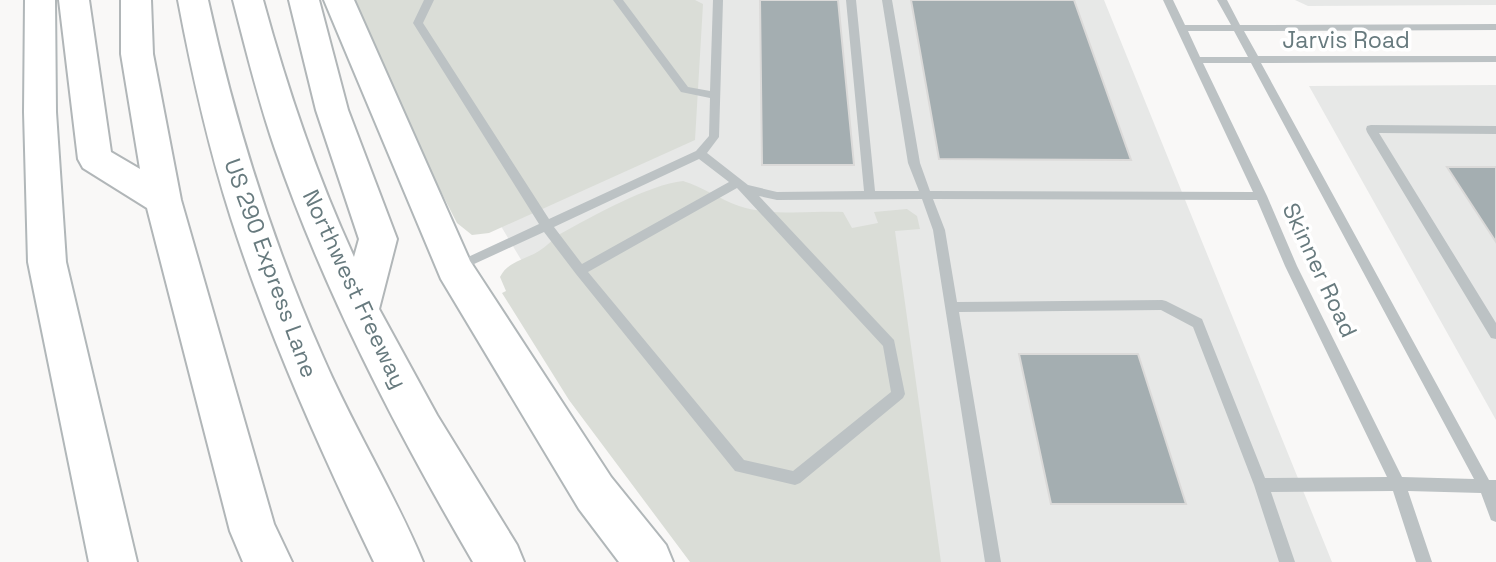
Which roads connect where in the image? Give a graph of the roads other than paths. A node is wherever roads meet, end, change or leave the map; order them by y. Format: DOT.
graph roads {
  1 [pos="40,0"];
  2 [pos="74,0"];
  3 [pos="136,0"];
  4 [pos="193,0"];
  5 [pos="248,0"];
  6 [pos="304,0"];
  7 [pos="339,0"];
  8 [pos="429,0"];
  9 [pos="618,0"];
  10 [pos="718,0"];
  11 [pos="851,0"];
  12 [pos="887,0"];
  13 [pos="1168,0"];
  14 [pos="1222,0"];
  15 [pos="1236,27"];
  16 [pos="1496,27"];
  17 [pos="1182,28"];
  18 [pos="1496,58"];
  19 [pos="1197,60"];
  20 [pos="1254,60"];
  21 [pos="716,95"];
  22 [pos="1496,130"];
  23 [pos="699,154"];
  24 [pos="741,186"];
  25 [pos="870,195"];
  26 [pos="926,195"];
  27 [pos="1261,196"];
  28 [pos="163,200"];
  29 [pos="546,225"];
  30 [pos="454,268"];
  31 [pos="580,271"];
  32 [pos="950,307"];
  33 [pos="359,308"];
  34 [pos="1496,334"];
  35 [pos="1398,484"];
  36 [pos="1261,485"];
  37 [pos="1490,487"];
  38 [pos="1496,515"];
  39 [pos="113,562"];
  40 [pos="268,562"];
  41 [pos="399,562"];
  42 [pos="500,562"];
  43 [pos="649,562"];
  44 [pos="993,562"];
  45 [pos="1287,562"];
  46 [pos="1424,562"];
  1 -- 39 [label="main road"];
  2 -- 28 [label="main road"];
  3 -- 28 [label="main road"];
  4 -- 41 [label="main road, US 290 Express Lane"];
  5 -- 33 [label="main road, Northwest Freeway"];
  6 -- 33 [label="main road"];
  7 -- 30 [label="main road"];
  8 -- 29 [label="street"];
  9 -- 21 [label="street"];
  10 -- 21 [label="street"];
  11 -- 25 [label="street"];
  12 -- 26 [label="street"];
  13 -- 17 [label="street, Skinner Road"];
  14 -- 15 [label="street, Skinner Road"];
  15 -- 16 [label="street, Jarvis Road"];
  15 -- 17 [label="street, Jarvis Road"];
  15 -- 20 [label="street, Skinner Road"];
  17 -- 19 [label="street, Skinner Road"];
  18 -- 20 [label="street, Jarvis Road"];
  19 -- 20 [label="street, Jarvis Road"];
  19 -- 27 [label="street, Skinner Road"];
  20 -- 37 [label="street, Skinner Road"];
  21 -- 23 [label="street"];
  22 -- 34 [label="street"];
  23 -- 24 [label="street"];
  23 -- 29 [label="street"];
  24 -- 25 [label="street"];
  24 -- 31 [label="street"];
  24 -- 31 [label="street"];
  25 -- 26 [label="street"];
  26 -- 27 [label="street"];
  26 -- 32 [label="street"];
  27 -- 35 [label="street, Skinner Road"];
  28 -- 40 [label="main road"];
  29 -- 30 [label="street"];
  29 -- 31 [label="street"];
  30 -- 43 [label="main road"];
  32 -- 36 [label="street"];
  32 -- 44 [label="street"];
  33 -- 42 [label="main road, Northwest Freeway"];
  35 -- 36 [label="street"];
  35 -- 37 [label="street"];
  35 -- 46 [label="street, Skinner Road"];
  36 -- 45 [label="street"];
  37 -- 38 [label="street, Skinner Road"];
}
